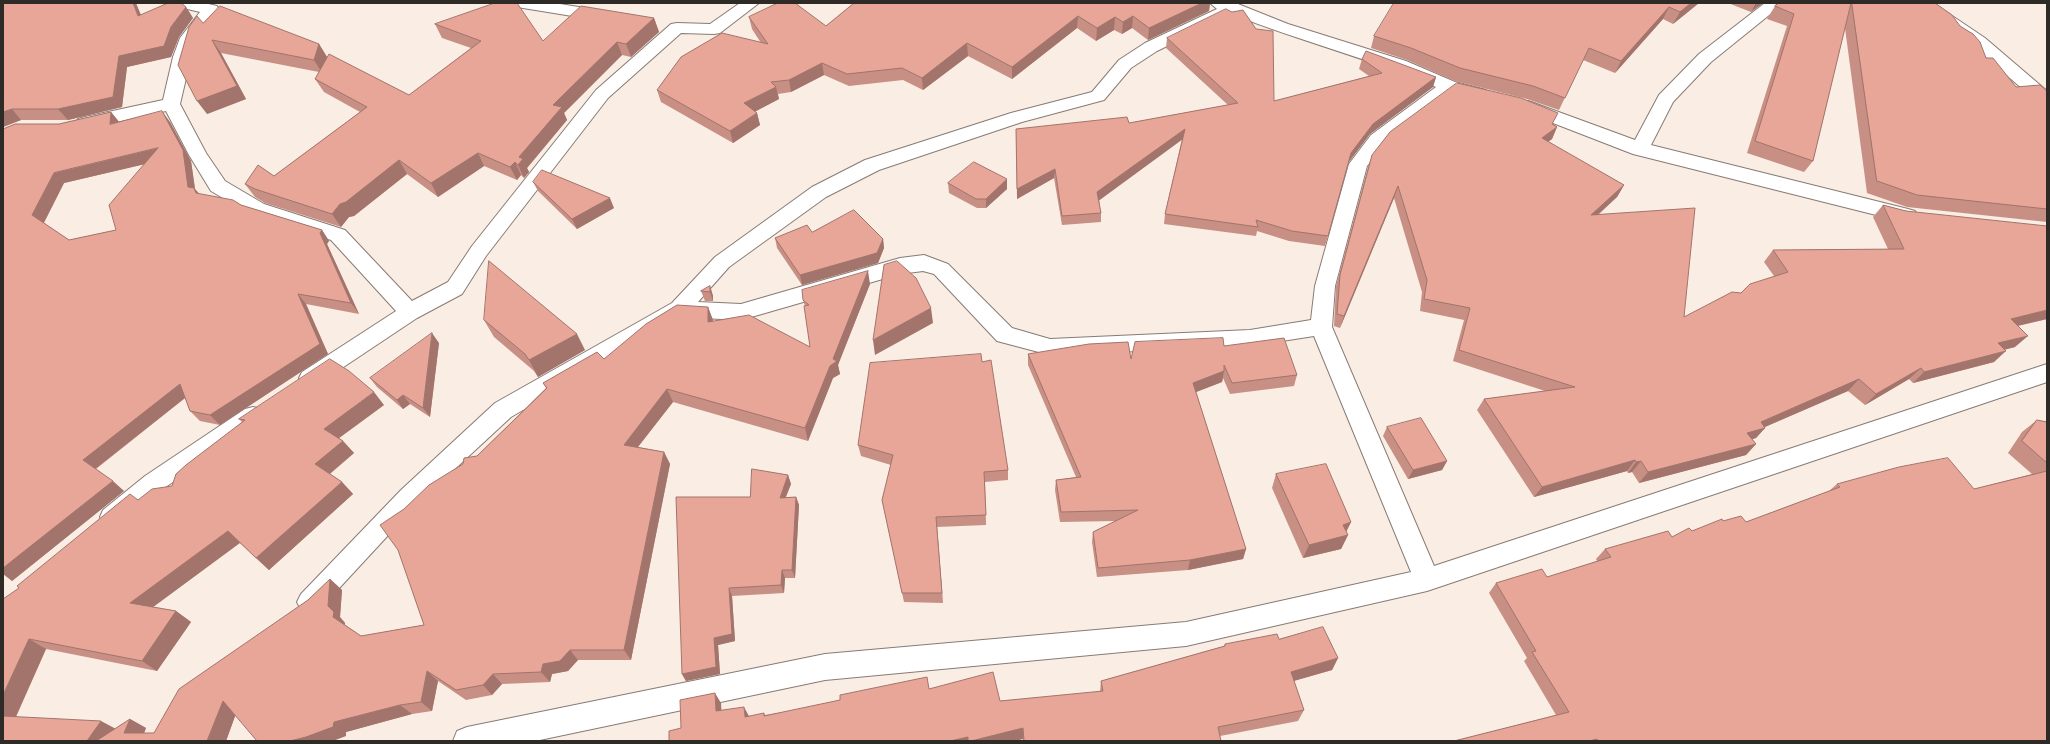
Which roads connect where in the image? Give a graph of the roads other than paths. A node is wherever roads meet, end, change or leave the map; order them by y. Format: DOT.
graph roads {
  1 [pos="185,3"];
  2 [pos="523,3"];
  3 [pos="751,3"];
  4 [pos="1776,3"];
  5 [pos="1922,3"];
  6 [pos="1225,5"];
  7 [pos="616,18"];
  8 [pos="654,24"];
  9 [pos="677,28"];
  10 [pos="1449,86"];
  11 [pos="2047,101"];
  12 [pos="171,104"];
  13 [pos="68,127"];
  14 [pos="1640,149"];
  15 [pos="1924,218"];
  16 [pos="679,309"];
  17 [pos="410,312"];
  18 [pos="1321,327"];
  19 [pos="2047,373"];
  20 [pos="292,391"];
  21 [pos="272,404"];
  22 [pos="99,527"];
  23 [pos="1427,580"];
  24 [pos="294,614"];
  25 [pos="467,741"];
  1 -- 12 [label="street"];
  2 -- 7 [label="street"];
  3 -- 9 [label="street"];
  4 -- 14 [label="street"];
  5 -- 11 [label="street"];
  6 -- 10 [label="street"];
  6 -- 16 [label="street"];
  8 -- 9 [label="street"];
  9 -- 17 [label="street"];
  10 -- 14 [label="street"];
  10 -- 18 [label="street"];
  12 -- 13 [label="street"];
  12 -- 17 [label="street"];
  14 -- 15 [label="street"];
  16 -- 18 [label="street"];
  16 -- 24 [label="street"];
  17 -- 20 [label="street"];
  18 -- 23 [label="street"];
  19 -- 23 [label="street"];
  21 -- 22 [label="street"];
  23 -- 25 [label="street"];
}
